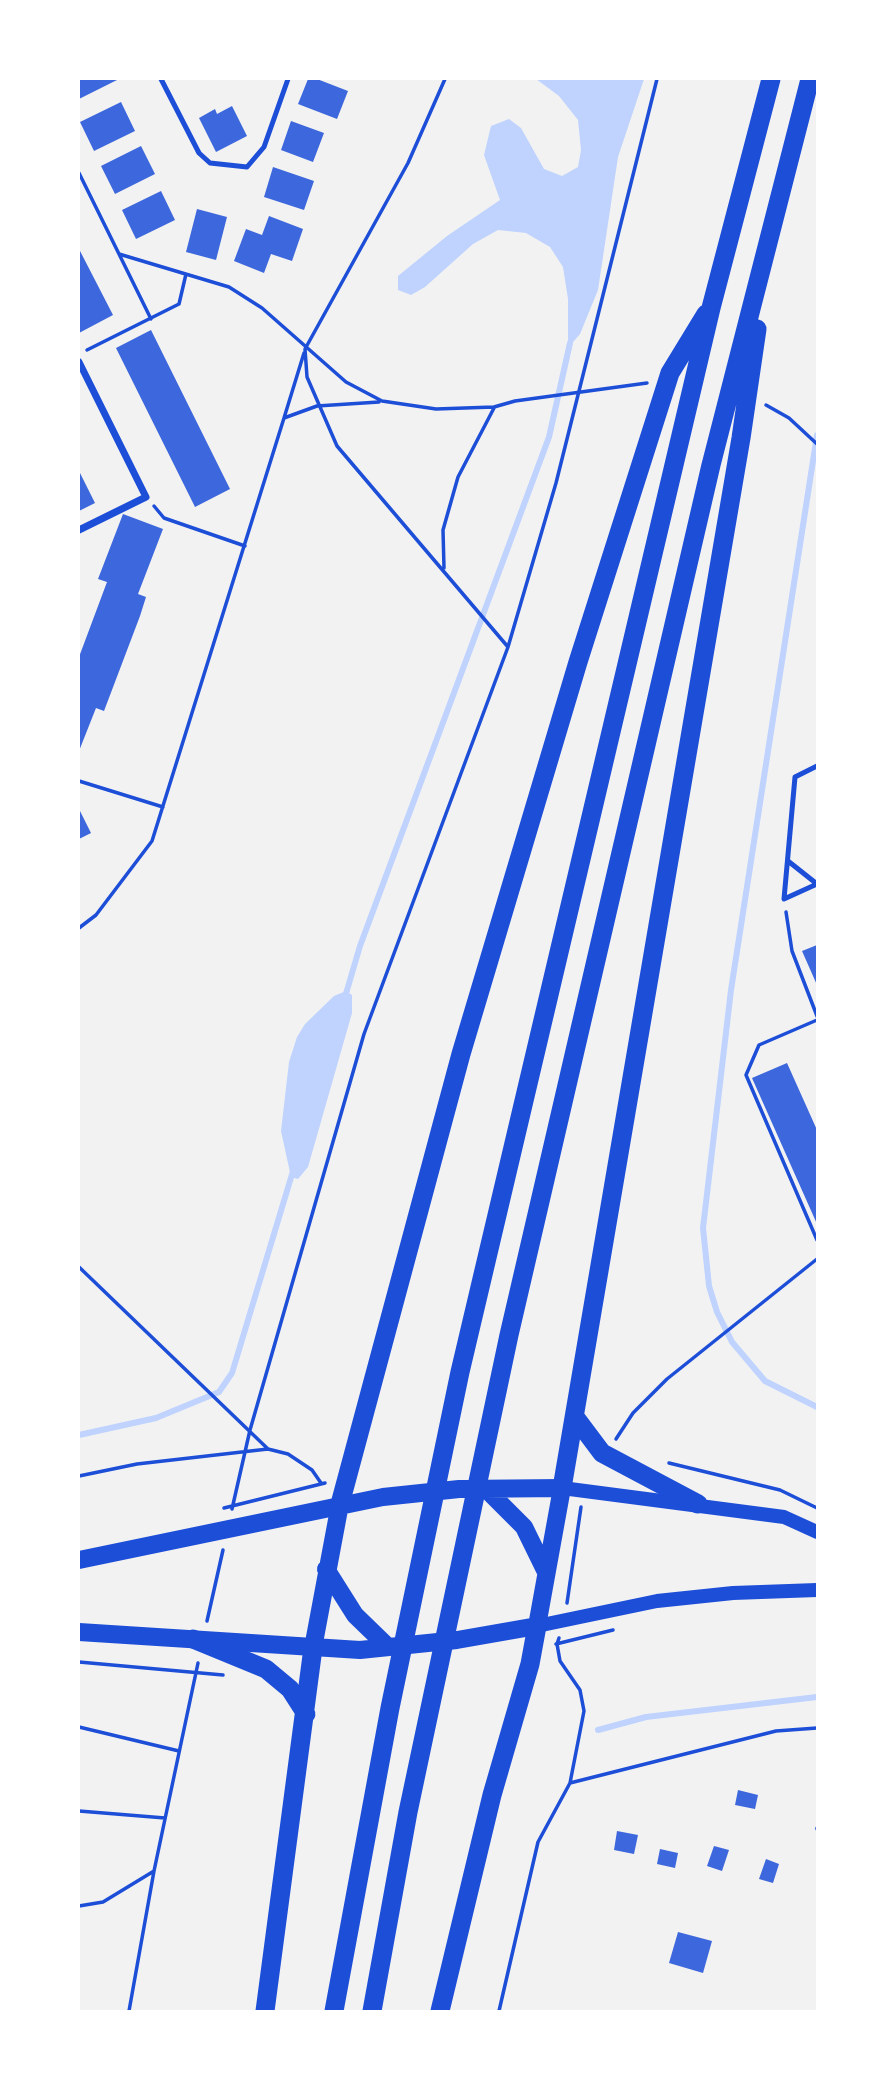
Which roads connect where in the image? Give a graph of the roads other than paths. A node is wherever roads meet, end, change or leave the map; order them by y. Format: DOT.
graph roads {
  1 [pos="161,79"];
  2 [pos="288,79"];
  3 [pos="771,79"];
  4 [pos="810,79"];
  5 [pos="767,248"];
  6 [pos="711,308"];
  7 [pos="79,362"];
  8 [pos="79,530"];
  9 [pos="817,766"];
  10 [pos="788,861"];
  11 [pos="575,1417"];
  12 [pos="485,1488"];
  13 [pos="562,1488"];
  14 [pos="340,1504"];
  15 [pos="698,1504"];
  16 [pos="817,1532"];
  17 [pos="79,1560"];
  18 [pos="326,1569"];
  19 [pos="546,1572"];
  20 [pos="817,1590"];
  21 [pos="537,1626"];
  22 [pos="79,1632"];
  23 [pos="199,1633"];
  24 [pos="388,1647"];
  25 [pos="313,1648"];
  26 [pos="244,1660"];
  27 [pos="306,1714"];
  28 [pos="265,2011"];
  29 [pos="334,2011"];
  30 [pos="372,2011"];
  31 [pos="440,2011"];
  1 -- 2 [label="lane"];
  3 -- 6 [label="highway"];
  4 -- 5 [label="highway"];
  5 -- 11 [label="highway"];
  5 -- 30 [label="highway"];
  6 -- 14 [label="highway"];
  6 -- 29 [label="highway"];
  7 -- 8 [label="street"];
  9 -- 10 [label="lane"];
  10 -- 10 [label="lane"];
  11 -- 13 [label="highway"];
  11 -- 15 [label="highway"];
  12 -- 13 [label="main road"];
  12 -- 14 [label="main road"];
  12 -- 19 [label="main road"];
  13 -- 15 [label="main road"];
  13 -- 19 [label="main road"];
  14 -- 17 [label="main road"];
  14 -- 18 [label="main road"];
  15 -- 16 [label="main road"];
  18 -- 24 [label="main road"];
  18 -- 25 [label="main road"];
  19 -- 21 [label="main road"];
  20 -- 21 [label="main road"];
  21 -- 24 [label="main road"];
  21 -- 31 [label="highway"];
  22 -- 23 [label="main road"];
  23 -- 26 [label="highway"];
  24 -- 25 [label="main road"];
  25 -- 26 [label="main road"];
  25 -- 27 [label="highway"];
  26 -- 27 [label="highway"];
  27 -- 28 [label="highway"];
}
